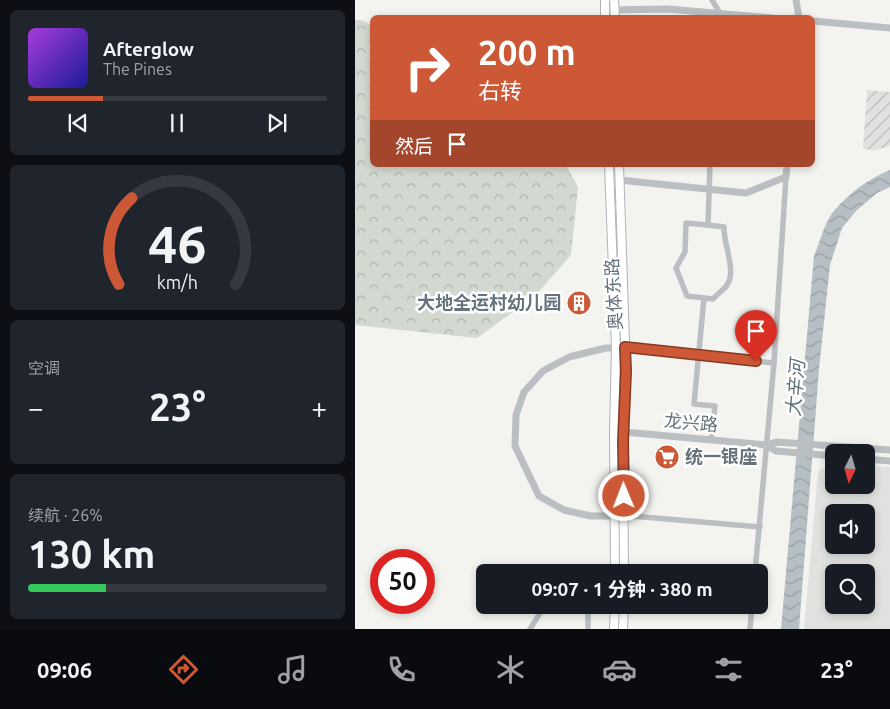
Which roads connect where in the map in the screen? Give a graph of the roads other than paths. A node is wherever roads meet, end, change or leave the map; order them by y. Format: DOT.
graph roads {
  1 [pos="605,0"];
  2 [pos="614,0"];
  3 [pos="712,0"];
  4 [pos="796,0"];
  5 [pos="615,13"];
  6 [pos="605,14"];
  7 [pos="720,15"];
  8 [pos="798,15"];
  9 [pos="815,21"];
  10 [pos="890,28"];
  11 [pos="609,167"];
  12 [pos="619,167"];
  13 [pos="710,167"];
  14 [pos="787,167"];
  15 [pos="786,177"];
  16 [pos="619,180"];
  17 [pos="710,190"];
  18 [pos="708,225"];
  19 [pos="703,298"];
  20 [pos="625,347"];
  21 [pos="617,348"];
  22 [pos="775,362"];
  23 [pos="614,431"];
  24 [pos="624,432"];
  25 [pos="711,440"];
  26 [pos="766,445"];
  27 [pos="890,450"];
  28 [pos="825,456"];
  29 [pos="875,460"];
  30 [pos="890,461"];
  31 [pos="624,514"];
  32 [pos="615,516"];
  33 [pos="760,527"];
  34 [pos="615,564"];
  35 [pos="624,564"];
  36 [pos="756,564"];
  37 [pos="539,614"];
  38 [pos="588,614"];
  39 [pos="615,614"];
  40 [pos="624,614"];
  41 [pos="751,614"];
  42 [pos="530,629"];
  43 [pos="588,629"];
  44 [pos="614,629"];
  45 [pos="623,629"];
  46 [pos="750,629"];
  1 -- 6 [label="main road"];
  2 -- 5 [label="main road"];
  3 -- 7 [label="street"];
  4 -- 8 [label="street"];
  5 -- 6 [label="street"];
  5 -- 7 [label="street"];
  9 -- 10 [label="street"];
  11 -- 21 [label="main road, 奥体东路"];
  12 -- 16 [label="main road"];
  13 -- 17 [label="street"];
  14 -- 15 [label="street"];
  15 -- 17 [label="street"];
  15 -- 22 [label="street"];
  16 -- 17 [label="street"];
  16 -- 20 [label="main road"];
  17 -- 18 [label="street"];
  18 -- 19 [label="street"];
  18 -- 19 [label="street"];
  19 -- 25 [label="street"];
  20 -- 21 [label="street"];
  20 -- 22 [label="street"];
  20 -- 24 [label="main road"];
  21 -- 23 [label="main road, 奥体东路"];
  21 -- 32 [label="street"];
  22 -- 26 [label="street"];
  23 -- 24 [label="street, 龙兴路"];
  23 -- 32 [label="main road, 奥体东路"];
  24 -- 25 [label="street, 龙兴路"];
  24 -- 31 [label="main road"];
  25 -- 26 [label="street, 龙兴路"];
  26 -- 27 [label="street, 龙兴路"];
  26 -- 28 [label="street, 龙兴路"];
  26 -- 33 [label="street"];
  29 -- 30 [label="street"];
  31 -- 32 [label="street"];
  31 -- 33 [label="street"];
  31 -- 35 [label="main road"];
  32 -- 34 [label="main road, 奥体东路"];
  33 -- 36 [label="street"];
  37 -- 42 [label="street"];
  38 -- 43 [label="street"];
  39 -- 44 [label="main road"];
  40 -- 45 [label="main road"];
  41 -- 46 [label="street"];
}
